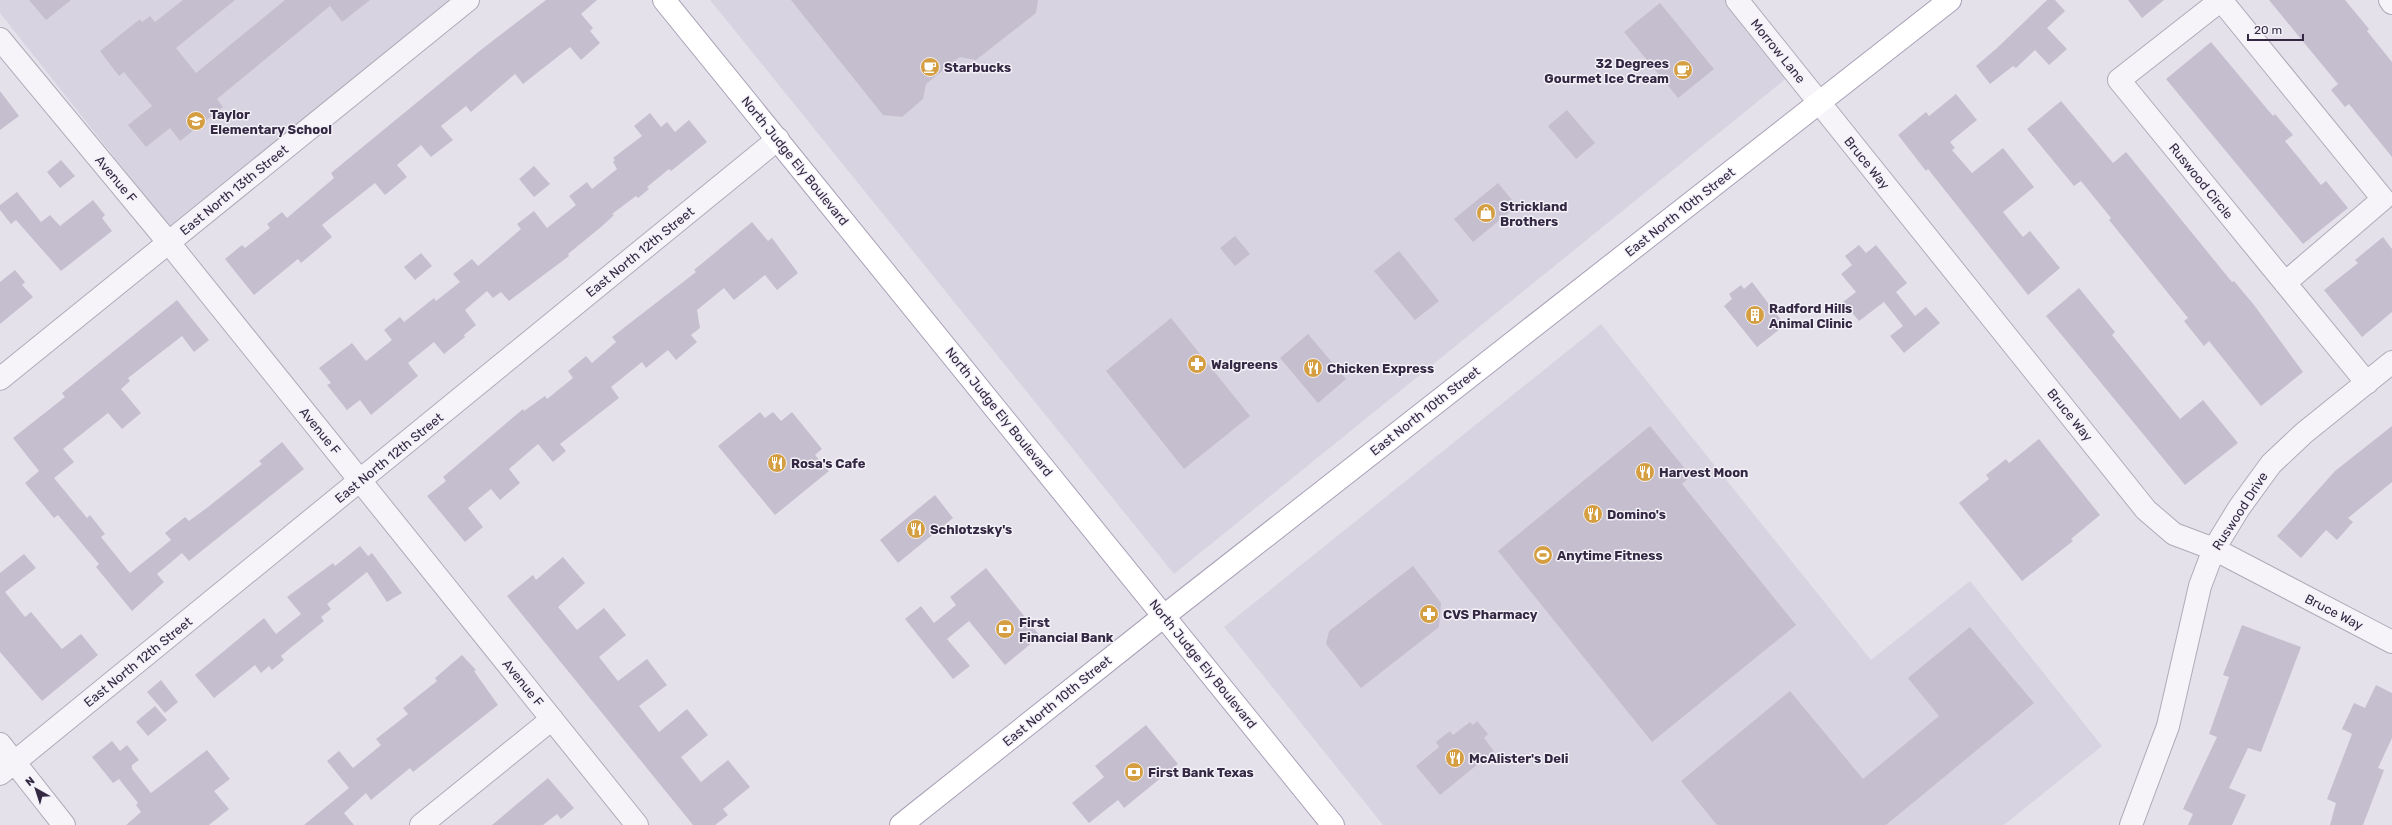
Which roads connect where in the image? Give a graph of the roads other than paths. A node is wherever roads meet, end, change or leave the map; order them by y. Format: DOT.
graph roads {
  1 [pos="468,0"];
  2 [pos="664,0"];
  3 [pos="1737,0"];
  4 [pos="1950,0"];
  5 [pos="2221,0"];
  6 [pos="2390,0"];
  7 [pos="2392,2"];
  8 [pos="0,39"];
  9 [pos="1819,103"];
  10 [pos="778,139"];
  11 [pos="2388,196"];
  12 [pos="169,243"];
  13 [pos="2285,283"];
  14 [pos="2392,362"];
  15 [pos="0,379"];
  16 [pos="2367,383"];
  17 [pos="361,481"];
  18 [pos="2214,549"];
  19 [pos="1164,616"];
  20 [pos="2392,642"];
  21 [pos="552,719"];
  22 [pos="0,744"];
  23 [pos="5,762"];
  24 [pos="64,825"];
  25 [pos="421,825"];
  26 [pos="638,825"];
  27 [pos="901,825"];
  28 [pos="1333,825"];
  29 [pos="2131,825"];
  1 -- 12 [label="street, East North 13th Street"];
  2 -- 10 [label="main road, North Judge Ely Boulevard"];
  3 -- 9 [label="street, Morrow Lane"];
  4 -- 9 [label="main road, East North 10th Street"];
  5 -- 11 [label="street"];
  5 -- 13 [label="street, Ruswood Circle"];
  6 -- 7 [label="street"];
  8 -- 12 [label="street, Avenue F"];
  9 -- 18 [label="street, Bruce Way"];
  9 -- 19 [label="main road, East North 10th Street"];
  10 -- 17 [label="street, East North 12th Street"];
  10 -- 19 [label="main road, North Judge Ely Boulevard"];
  11 -- 13 [label="street"];
  12 -- 15 [label="street, East North 13th Street"];
  12 -- 17 [label="street, Avenue F"];
  13 -- 16 [label="street, Ruswood Circle"];
  14 -- 16 [label="street, Ruswood Drive"];
  16 -- 18 [label="street, Ruswood Drive"];
  17 -- 21 [label="street, Avenue F"];
  17 -- 23 [label="street, East North 12th Street"];
  18 -- 20 [label="street, Bruce Way"];
  18 -- 29 [label="street, Ruswood Drive"];
  19 -- 27 [label="main road, East North 10th Street"];
  19 -- 28 [label="main road, North Judge Ely Boulevard"];
  21 -- 25 [label="street"];
  21 -- 26 [label="street, Avenue F"];
  22 -- 23 [label="street"];
  23 -- 24 [label="street"];
}
